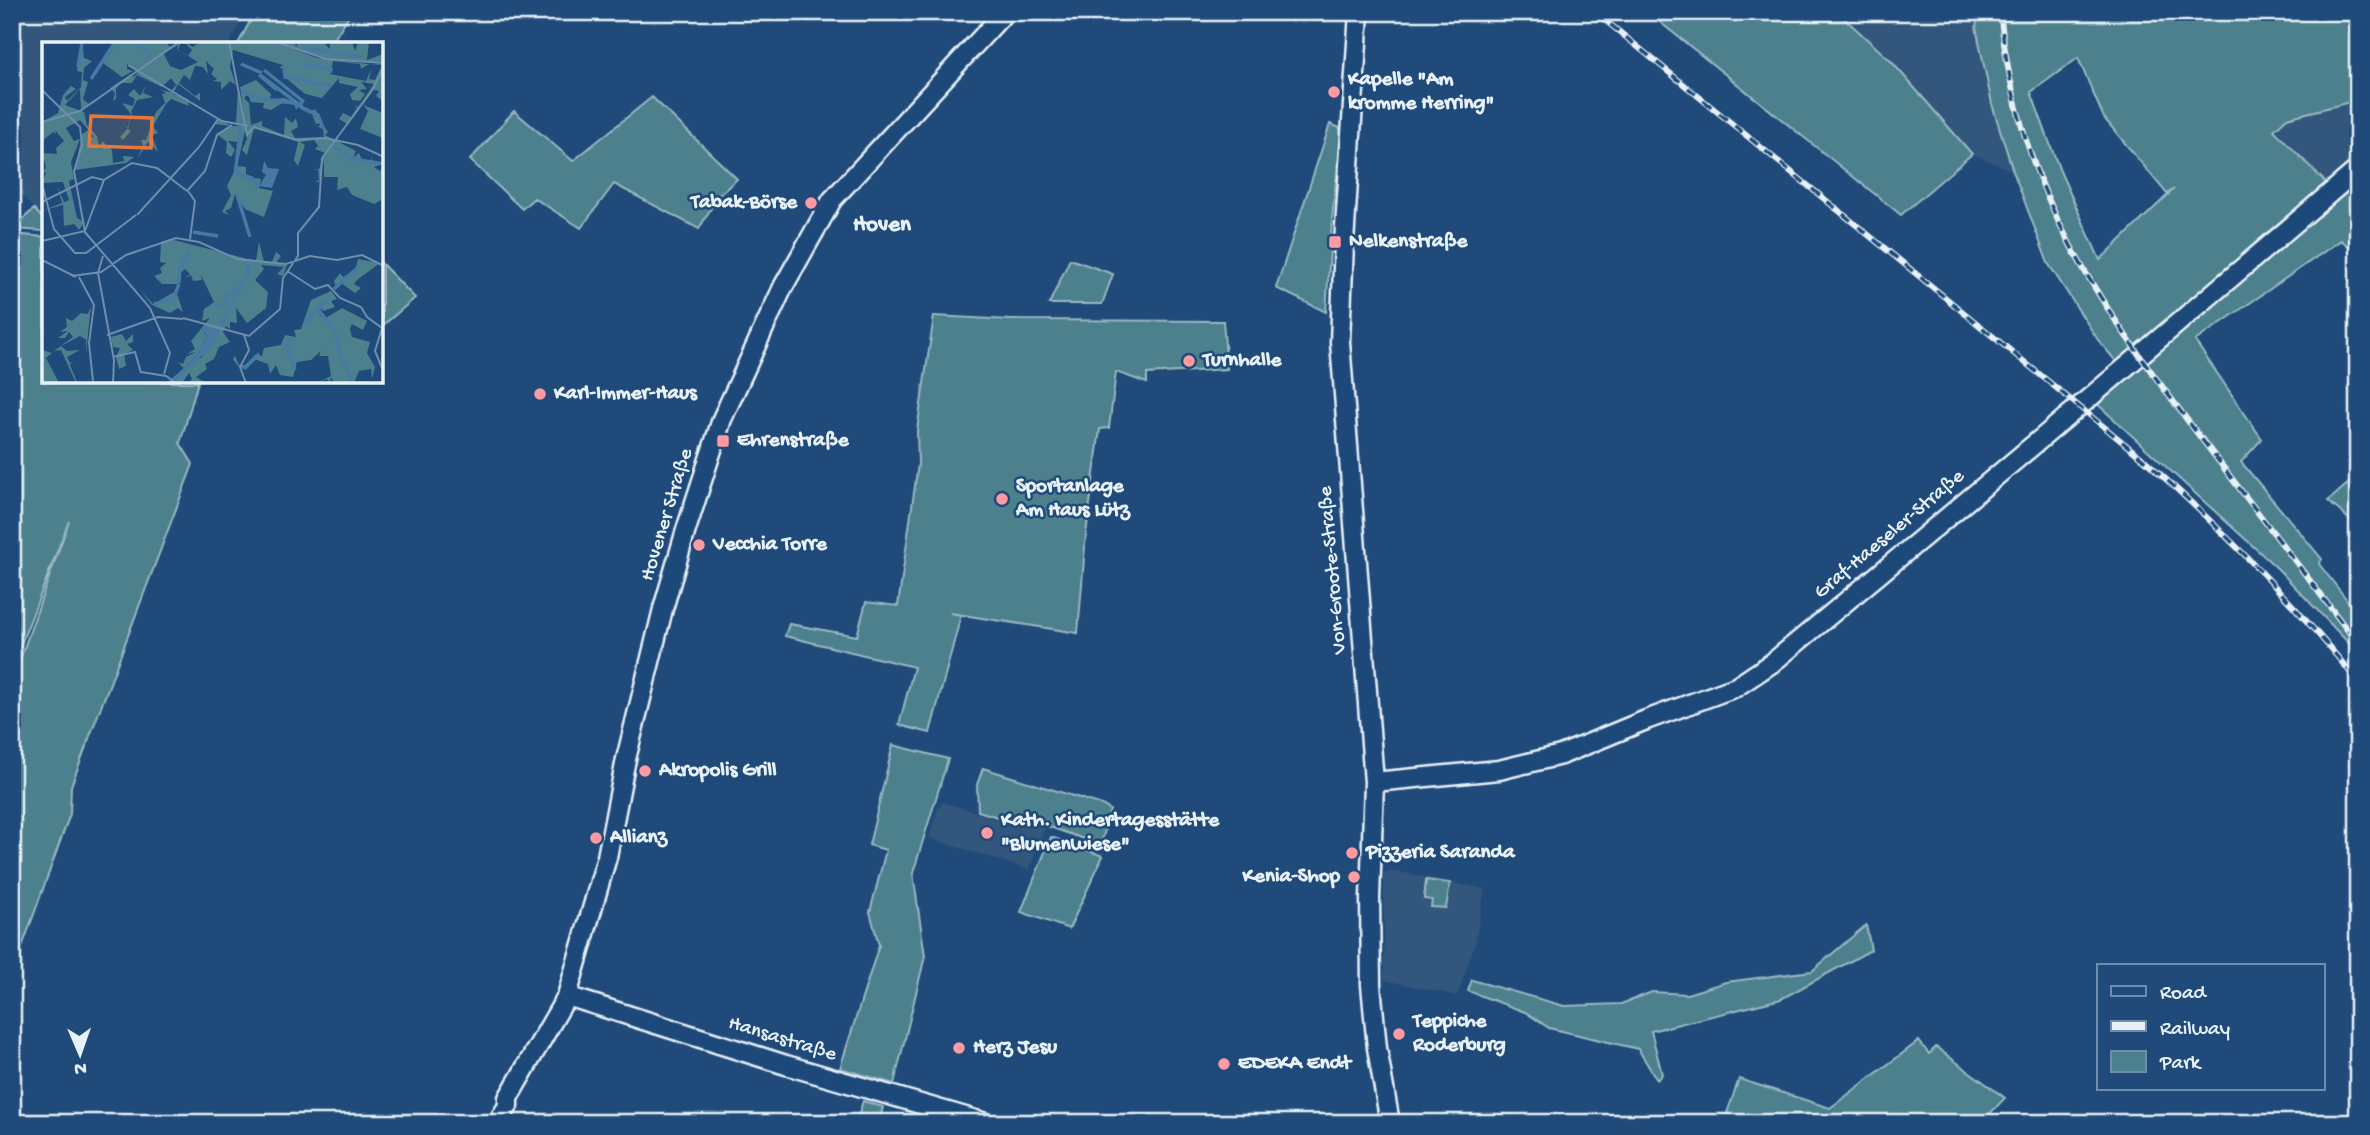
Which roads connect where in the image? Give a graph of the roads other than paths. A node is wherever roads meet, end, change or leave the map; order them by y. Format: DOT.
graph roads {
  1 [pos="1004,12"];
  2 [pos="1359,12"];
  3 [pos="2358,169"];
  4 [pos="1374,782"];
  5 [pos="567,996"];
  6 [pos="508,1098"];
  7 [pos="487,1123"];
  8 [pos="497,1123"];
  9 [pos="986,1123"];
  10 [pos="1390,1123"];
  1 -- 5 [label="street, Hovener Straße"];
  2 -- 4 [label="street, Von-Groote-Straße"];
  3 -- 4 [label="street, Graf-Haeseler-Straße"];
  4 -- 10 [label="street, Von-Groote-Straße"];
  5 -- 6 [label="street, Hovener Straße"];
  5 -- 9 [label="street, Hansastraße"];
  6 -- 7 [label="street, Hovener Straße"];
  6 -- 8 [label="street, Hovener Straße"];
}
